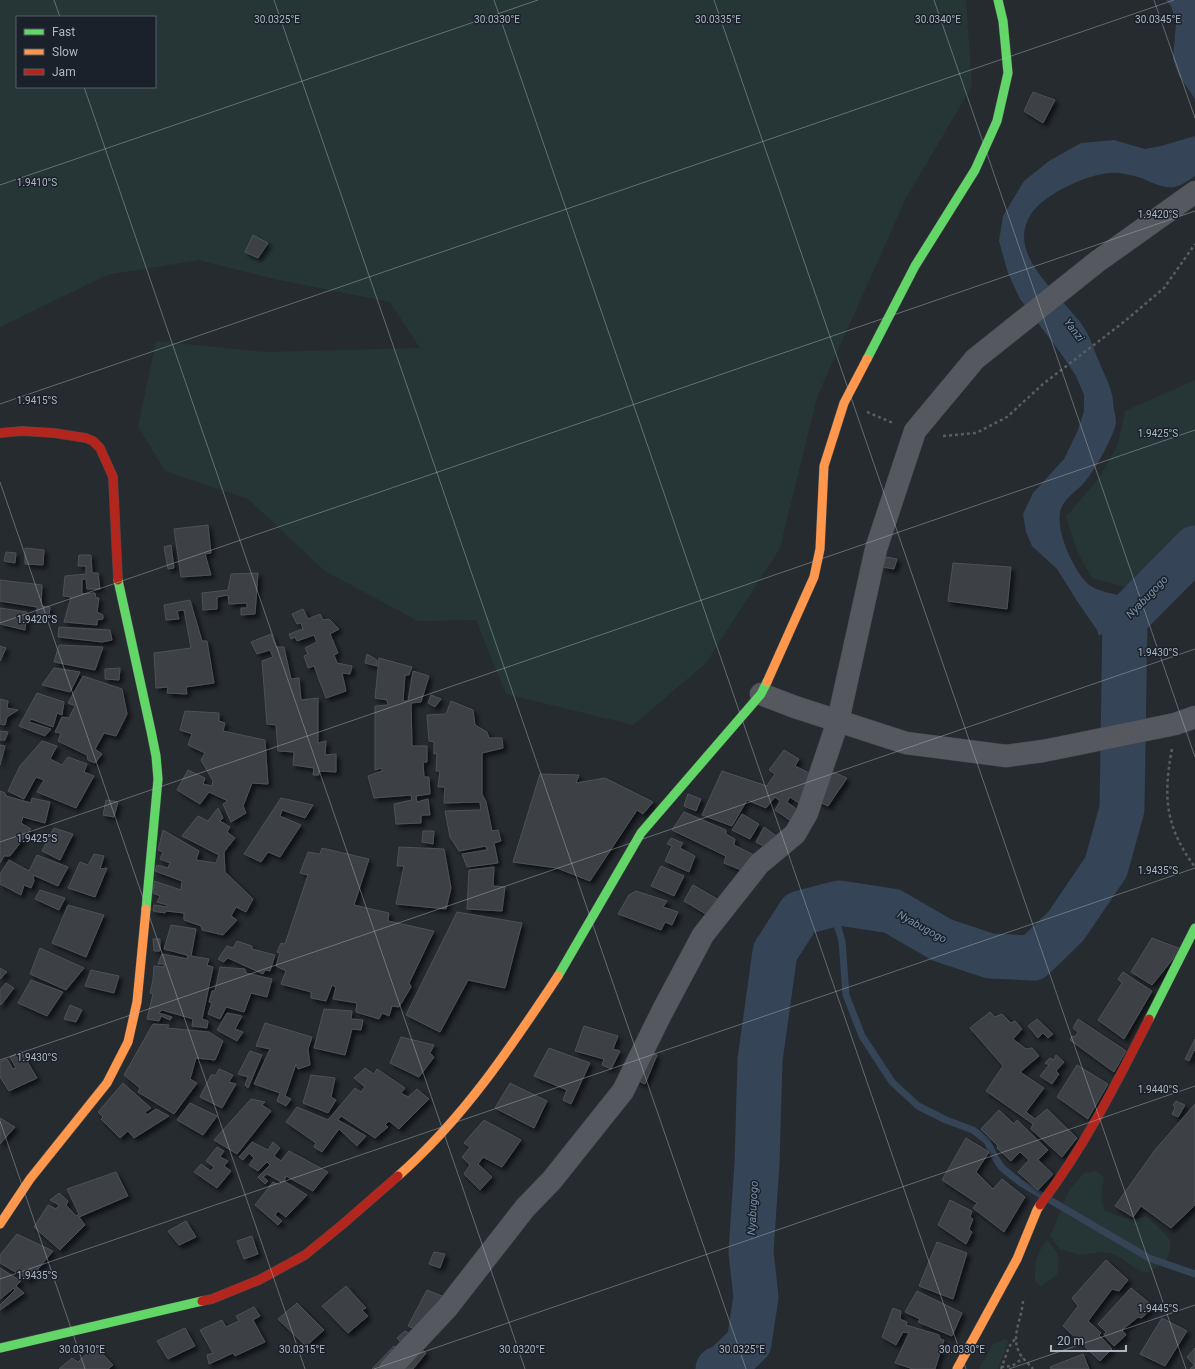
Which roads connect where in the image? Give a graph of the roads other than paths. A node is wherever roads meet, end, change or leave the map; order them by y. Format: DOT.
graph roads {
  1 [pos="998,0"];
  2 [pos="1195,192"];
  3 [pos="0,433"];
  4 [pos="761,694"];
  5 [pos="838,721"];
  6 [pos="1185,721"];
  7 [pos="1195,928"];
  8 [pos="0,1224"];
  9 [pos="0,1348"];
  10 [pos="390,1369"];
  11 [pos="957,1369"];
  1 -- 4 [label="main road"];
  2 -- 5 [label="street"];
  3 -- 8 [label="main road"];
  4 -- 5 [label="street"];
  4 -- 9 [label="main road"];
  5 -- 6 [label="street"];
  5 -- 10 [label="street"];
  7 -- 11 [label="main road"];
}
